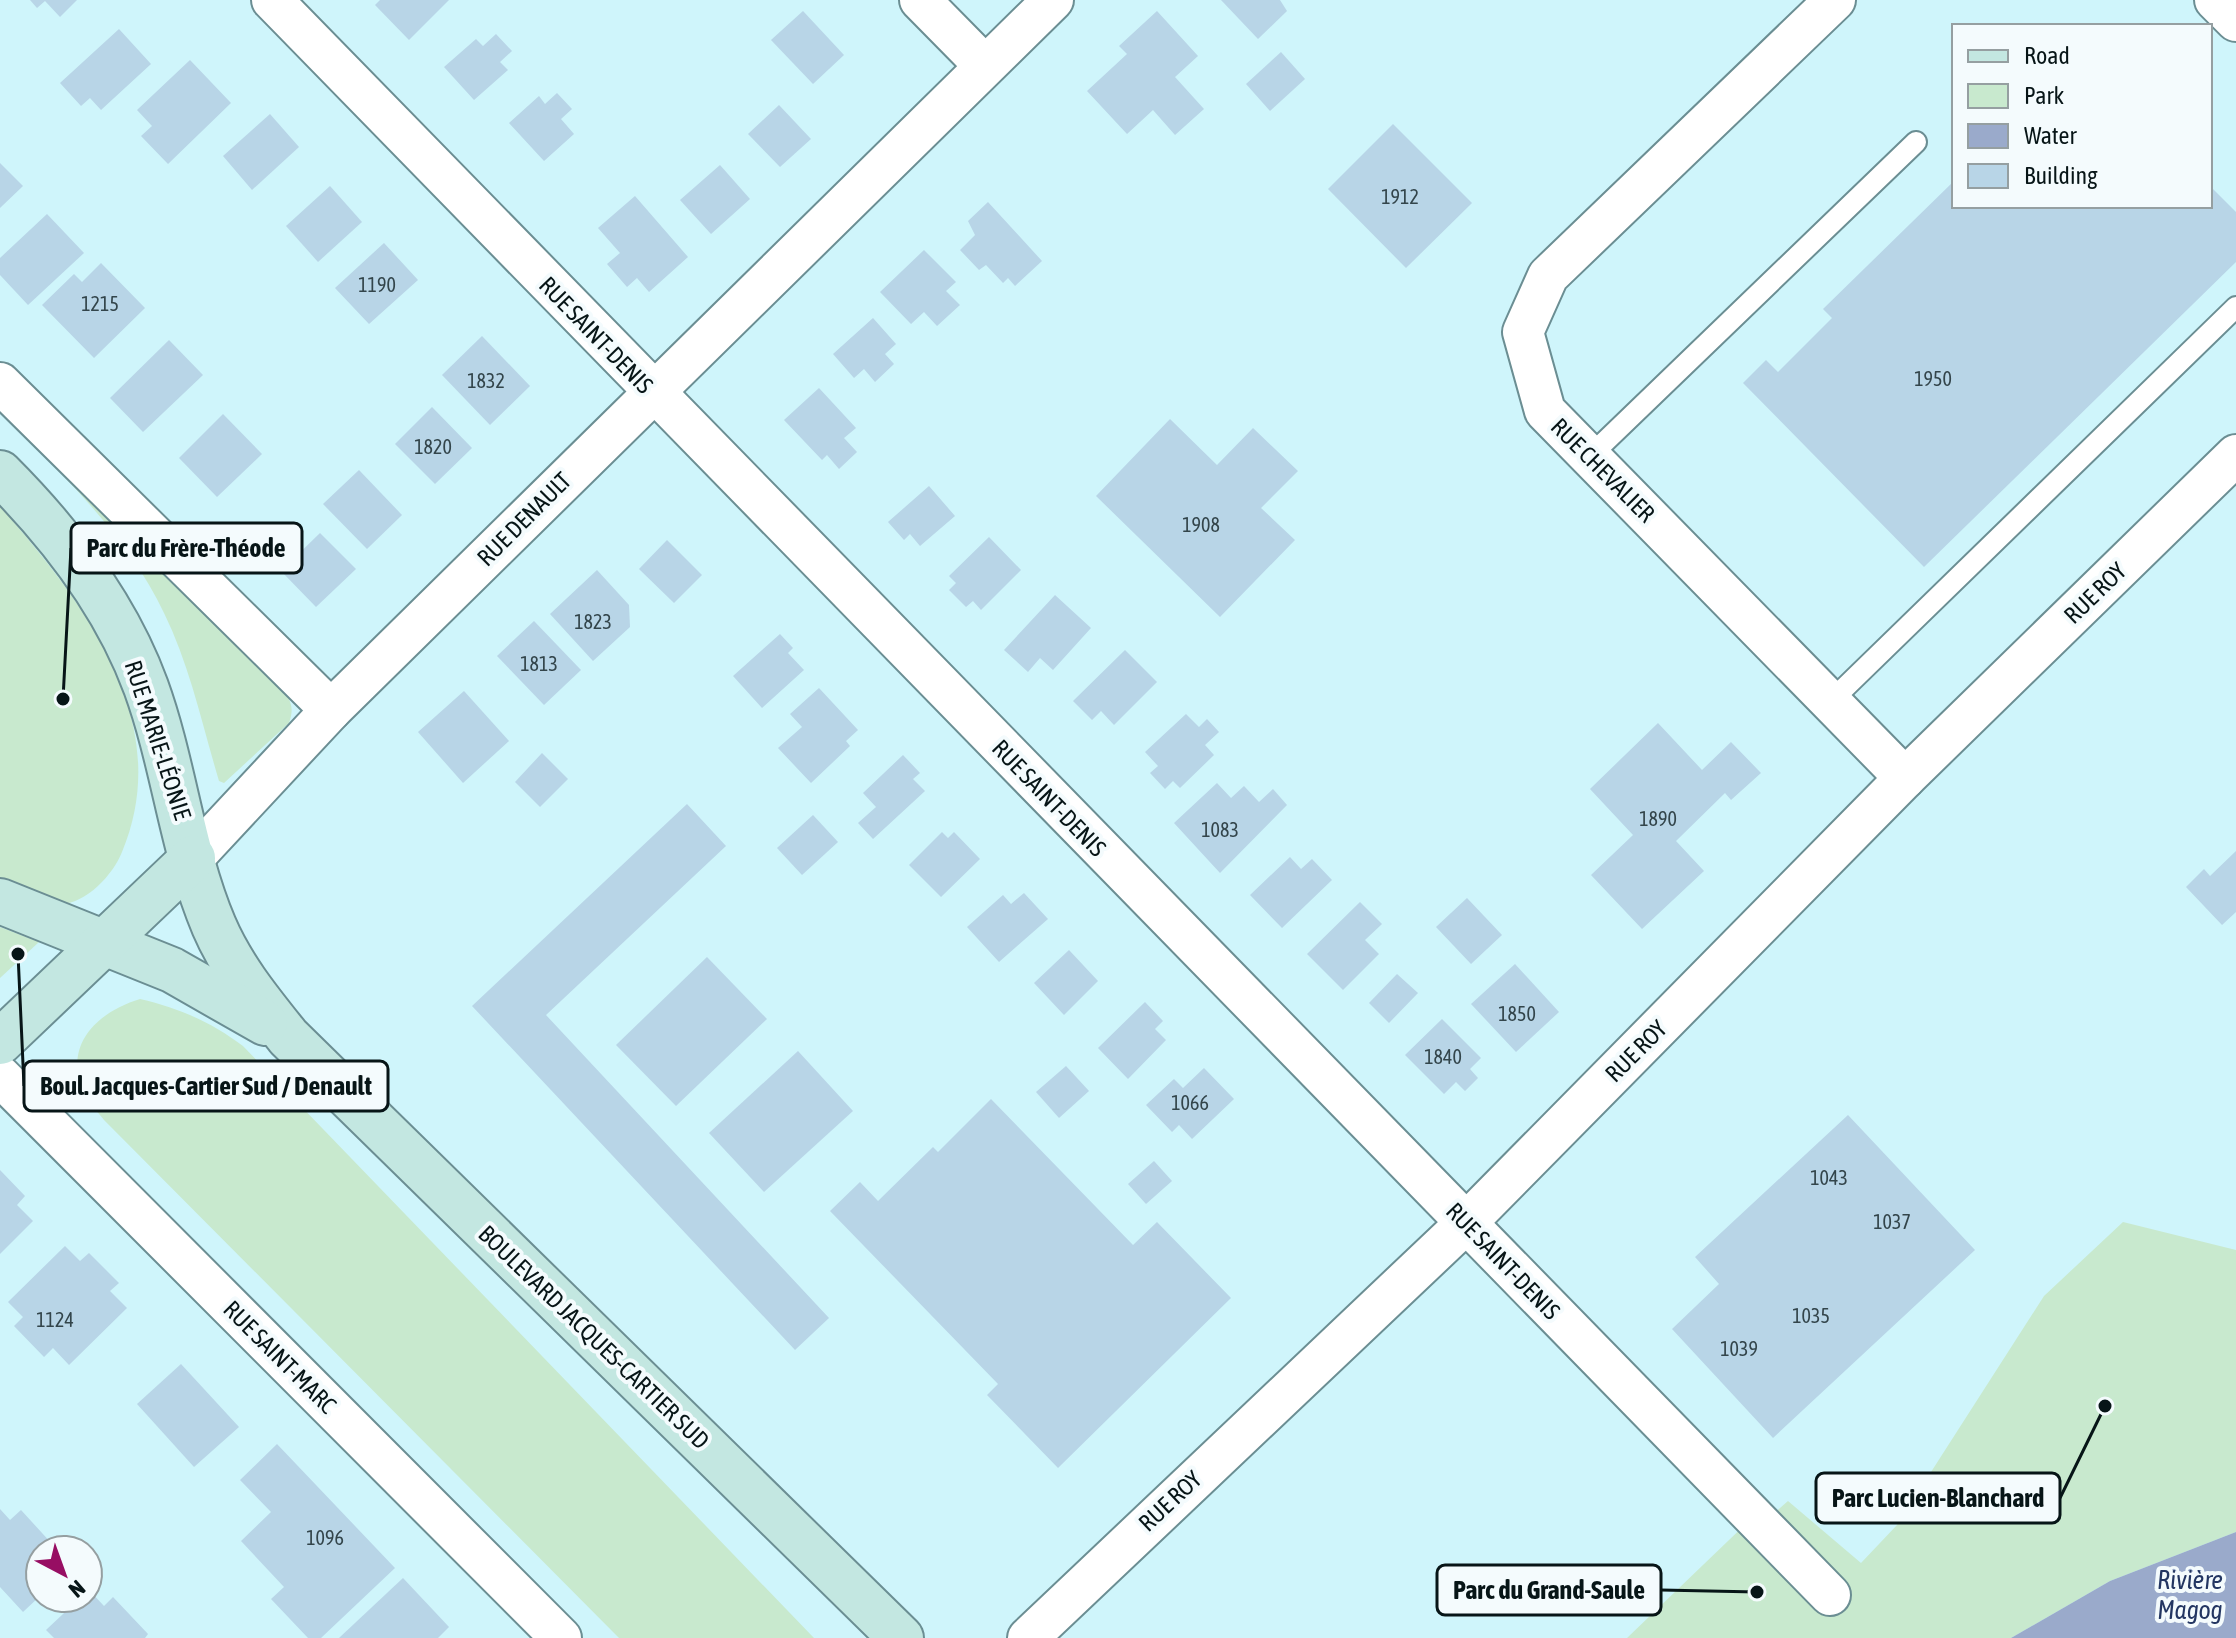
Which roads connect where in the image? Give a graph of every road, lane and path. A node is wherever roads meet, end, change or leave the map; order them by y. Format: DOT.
graph roads {
  1 [pos="272,0"];
  2 [pos="920,0"];
  3 [pos="1053,0"];
  4 [pos="1835,0"];
  5 [pos="2215,0"];
  6 [pos="2236,21"];
  7 [pos="985,66"];
  8 [pos="1916,142"];
  9 [pos="2236,307"];
  10 [pos="0,383"];
  11 [pos="652,393"];
  12 [pos="2236,455"];
  13 [pos="1590,456"];
  14 [pos="0,473"];
  15 [pos="1830,702"];
  16 [pos="331,710"];
  17 [pos="1905,778"];
  18 [pos="193,858"];
  19 [pos="0,901"];
  20 [pos="108,944"];
  21 [pos="288,1037"];
  22 [pos="0,1042"];
  23 [pos="0,1076"];
  24 [pos="1466,1223"];
  25 [pos="1830,1595"];
  26 [pos="896,1633"];
  27 [pos="561,1638"];
  28 [pos="1028,1638"];
  1 -- 11 [label="street, RUE SAINT-DENIS"];
  2 -- 7 [label="street"];
  3 -- 7 [label="street, RUE DENAULT"];
  4 -- 13 [label="street, RUE CHEVALIER"];
  5 -- 6 [label="street"];
  7 -- 11 [label="street, RUE DENAULT"];
  8 -- 13 [label="lane"];
  9 -- 15 [label="lane"];
  10 -- 16 [label="street"];
  11 -- 16 [label="street, RUE DENAULT"];
  11 -- 24 [label="street, RUE SAINT-DENIS"];
  12 -- 17 [label="street, RUE ROY"];
  13 -- 15 [label="street, RUE CHEVALIER"];
  14 -- 18 [label="main road, RUE MARIE-LÉONIE"];
  15 -- 17 [label="street, RUE CHEVALIER"];
  16 -- 18 [label="street, RUE DENAULT"];
  17 -- 24 [label="street, RUE ROY"];
  18 -- 20 [label="main road, RUE DENAULT"];
  18 -- 21 [label="main road, BOULEVARD JACQUES-CARTIER SUD"];
  19 -- 20 [label="main road, BOULEVARD JACQUES-CARTIER SUD"];
  20 -- 21 [label="main road, BOULEVARD JACQUES-CARTIER SUD"];
  20 -- 22 [label="main road, RUE DENAULT"];
  21 -- 26 [label="main road, BOULEVARD JACQUES-CARTIER SUD"];
  23 -- 27 [label="street, RUE SAINT-MARC"];
  24 -- 25 [label="street, RUE SAINT-DENIS"];
  24 -- 28 [label="street, RUE ROY"];
}
